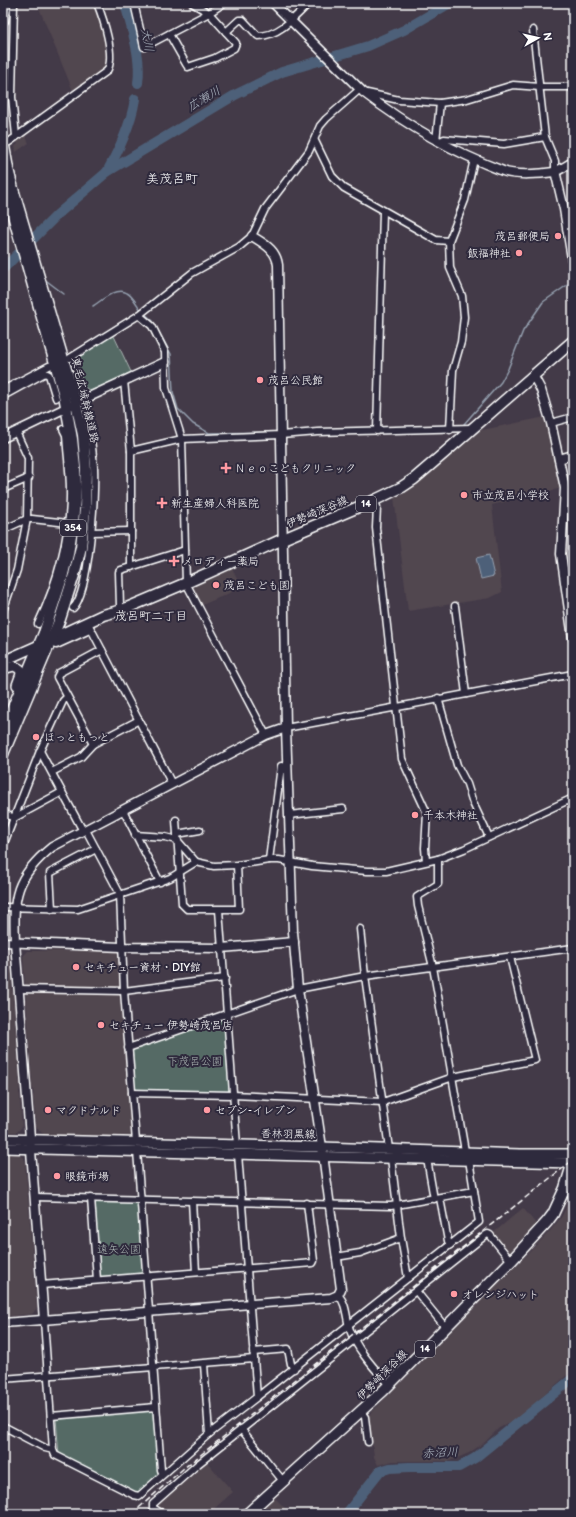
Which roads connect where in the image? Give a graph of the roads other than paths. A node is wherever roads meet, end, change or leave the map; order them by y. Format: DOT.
graph roads {
  1 [pos="6,3"];
  2 [pos="14,3"];
  3 [pos="97,3"];
  4 [pos="136,3"];
  5 [pos="192,3"];
  6 [pos="224,3"];
  7 [pos="273,3"];
  8 [pos="309,3"];
  9 [pos="209,13"];
  10 [pos="3,20"];
  11 [pos="293,22"];
  12 [pos="533,30"];
  13 [pos="226,32"];
  14 [pos="169,34"];
  15 [pos="540,87"];
  16 [pos="573,87"];
  17 [pos="360,88"];
  18 [pos="440,104"];
  19 [pos="16,136"];
  20 [pos="546,137"];
  21 [pos="6,141"];
  22 [pos="315,141"];
  23 [pos="438,142"];
  24 [pos="474,159"];
  25 [pos="573,162"];
  26 [pos="555,171"];
  27 [pos="3,180"];
  28 [pos="383,211"];
  29 [pos="17,216"];
  30 [pos="252,236"];
  31 [pos="571,238"];
  32 [pos="449,241"];
  33 [pos="573,265"];
  34 [pos="141,313"];
  35 [pos="573,341"];
  36 [pos="70,358"];
  37 [pos="165,362"];
  38 [pos="50,366"];
  39 [pos="533,375"];
  40 [pos="124,381"];
  41 [pos="3,392"];
  42 [pos="56,398"];
  43 [pos="71,405"];
  44 [pos="573,417"];
  45 [pos="87,419"];
  46 [pos="551,423"];
  47 [pos="473,428"];
  48 [pos="63,429"];
  49 [pos="450,430"];
  50 [pos="377,431"];
  51 [pos="16,432"];
  52 [pos="83,435"];
  53 [pos="282,435"];
  54 [pos="3,438"];
  55 [pos="182,439"];
  56 [pos="92,447"];
  57 [pos="131,451"];
  58 [pos="573,455"];
  59 [pos="559,459"];
  60 [pos="29,478"];
  61 [pos="3,489"];
  62 [pos="73,489"];
  63 [pos="375,500"];
  64 [pos="27,519"];
  65 [pos="68,523"];
  66 [pos="3,530"];
  67 [pos="131,531"];
  68 [pos="91,532"];
  69 [pos="283,539"];
  70 [pos="88,550"];
  71 [pos="185,550"];
  72 [pos="78,562"];
  73 [pos="131,567"];
  74 [pos="186,583"];
  75 [pos="51,605"];
  76 [pos="455,606"];
  77 [pos="73,608"];
  78 [pos="3,610"];
  79 [pos="122,610"];
  80 [pos="38,624"];
  81 [pos="90,627"];
  82 [pos="573,638"];
  83 [pos="44,646"];
  84 [pos="102,650"];
  85 [pos="3,661"];
  86 [pos="3,668"];
  87 [pos="573,674"];
  88 [pos="466,694"];
  89 [pos="68,697"];
  90 [pos="438,698"];
  91 [pos="396,707"];
  92 [pos="9,717"];
  93 [pos="139,720"];
  94 [pos="286,728"];
  95 [pos="3,731"];
  96 [pos="266,735"];
  97 [pos="93,744"];
  98 [pos="40,751"];
  99 [pos="3,754"];
  100 [pos="281,766"];
  101 [pos="52,772"];
  102 [pos="172,784"];
  103 [pos="62,792"];
  104 [pos="573,798"];
  105 [pos="343,809"];
  106 [pos="123,810"];
  107 [pos="3,813"];
  108 [pos="289,815"];
  109 [pos="14,818"];
  110 [pos="176,820"];
  111 [pos="200,830"];
  112 [pos="84,831"];
  113 [pos="135,835"];
  114 [pos="177,837"];
  115 [pos="489,837"];
  116 [pos="3,846"];
  117 [pos="96,849"];
  118 [pos="438,859"];
  119 [pos="269,860"];
  120 [pos="426,861"];
  121 [pos="196,862"];
  122 [pos="290,862"];
  123 [pos="237,865"];
  124 [pos="180,873"];
  125 [pos="160,882"];
  126 [pos="120,894"];
  127 [pos="3,908"];
  128 [pos="14,909"];
  129 [pos="52,909"];
  130 [pos="219,910"];
  131 [pos="360,928"];
  132 [pos="3,942"];
  133 [pos="15,942"];
  134 [pos="294,942"];
  135 [pos="121,947"];
  136 [pos="221,948"];
  137 [pos="573,948"];
  138 [pos="510,957"];
  139 [pos="433,967"];
  140 [pos="365,976"];
  141 [pos="225,978"];
  142 [pos="19,989"];
  143 [pos="298,989"];
  144 [pos="124,991"];
  145 [pos="227,1013"];
  146 [pos="128,1048"];
  147 [pos="453,1077"];
  148 [pos="132,1093"];
  149 [pos="233,1095"];
  150 [pos="314,1098"];
  151 [pos="383,1102"];
  152 [pos="3,1139"];
  153 [pos="30,1144"];
  154 [pos="322,1146"];
  155 [pos="136,1147"];
  156 [pos="3,1148"];
  157 [pos="238,1150"];
  158 [pos="465,1152"];
  159 [pos="390,1153"];
  160 [pos="573,1154"];
  161 [pos="323,1156"];
  162 [pos="428,1159"];
  163 [pos="469,1160"];
  164 [pos="573,1163"];
  165 [pos="474,1191"];
  166 [pos="35,1198"];
  167 [pos="91,1198"];
  168 [pos="437,1198"];
  169 [pos="141,1200"];
  170 [pos="192,1200"];
  171 [pos="242,1202"];
  172 [pos="307,1203"];
  173 [pos="329,1204"];
  174 [pos="397,1206"];
  175 [pos="401,1238"];
  176 [pos="450,1245"];
  177 [pos="336,1256"];
  178 [pos="511,1261"];
  179 [pos="247,1268"];
  180 [pos="196,1272"];
  181 [pos="146,1277"];
  182 [pos="408,1278"];
  183 [pos="97,1280"];
  184 [pos="41,1285"];
  185 [pos="416,1290"];
  186 [pos="338,1295"];
  187 [pos="249,1304"];
  188 [pos="149,1312"];
  189 [pos="44,1320"];
  190 [pos="3,1323"];
  191 [pos="348,1325"];
  192 [pos="446,1328"];
  193 [pos="354,1340"];
  194 [pos="253,1352"];
  195 [pos="254,1359"];
  196 [pos="204,1364"];
  197 [pos="154,1367"];
  198 [pos="294,1368"];
  199 [pos="48,1376"];
  200 [pos="3,1379"];
  201 [pos="389,1385"];
  202 [pos="257,1397"];
  203 [pos="156,1407"];
  204 [pos="361,1412"];
  205 [pos="51,1416"];
  206 [pos="3,1426"];
  207 [pos="241,1429"];
  208 [pos="210,1434"];
  209 [pos="368,1442"];
  210 [pos="53,1450"];
  211 [pos="163,1474"];
  212 [pos="283,1480"];
  213 [pos="163,1514"];
  214 [pos="247,1514"];
  1 -- 10 [label="main road"];
  2 -- 19 [label="street"];
  3 -- 19 [label="street"];
  4 -- 14 [label="street"];
  5 -- 9 [label="street"];
  6 -- 9 [label="street"];
  7 -- 11 [label="street"];
  8 -- 11 [label="street"];
  9 -- 13 [label="street"];
  9 -- 14 [label="street"];
  11 -- 13 [label="street"];
  11 -- 17 [label="street"];
  12 -- 15 [label="street"];
  13 -- 14 [label="street"];
  15 -- 16 [label="street"];
  15 -- 18 [label="street"];
  15 -- 20 [label="street"];
  17 -- 18 [label="street"];
  17 -- 22 [label="street"];
  17 -- 23 [label="street"];
  18 -- 23 [label="street"];
  19 -- 21 [label="street"];
  20 -- 23 [label="street"];
  20 -- 26 [label="street"];
  21 -- 29 [label="main road, 東毛広域幹線道路 / 354"];
  22 -- 28 [label="street"];
  22 -- 30 [label="street"];
  23 -- 24 [label="street"];
  24 -- 26 [label="street"];
  24 -- 32 [label="street"];
  25 -- 26 [label="street"];
  26 -- 31 [label="street"];
  27 -- 29 [label="main road, 東毛広域幹線道路 / 354"];
  28 -- 32 [label="street"];
  28 -- 50 [label="street"];
  29 -- 43 [label="main road, 東毛広域幹線道路 / 354"];
  30 -- 34 [label="street"];
  30 -- 53 [label="street"];
  31 -- 33 [label="street"];
  32 -- 49 [label="street"];
  34 -- 36 [label="street"];
  34 -- 37 [label="street"];
  35 -- 39 [label="main road, 伊勢崎深谷線 / 14"];
  37 -- 40 [label="street"];
  37 -- 55 [label="street"];
  38 -- 41 [label="street"];
  39 -- 46 [label="street"];
  39 -- 47 [label="main road, 伊勢崎深谷線 / 14"];
  40 -- 43 [label="street"];
  40 -- 57 [label="street"];
  41 -- 42 [label="street"];
  43 -- 51 [label="street"];
  43 -- 52 [label="main road, 東毛広域幹線道路 / 354"];
  43 -- 62 [label="main road, 東毛広域幹線道路 / 354"];
  44 -- 46 [label="street"];
  45 -- 56 [label="street"];
  46 -- 59 [label="street"];
  47 -- 49 [label="street"];
  47 -- 63 [label="main road, 伊勢崎深谷線 / 14"];
  48 -- 62 [label="street"];
  49 -- 50 [label="street"];
  50 -- 53 [label="street"];
  51 -- 54 [label="street"];
  51 -- 60 [label="street"];
  52 -- 56 [label="street"];
  52 -- 72 [label="main road, 東毛広域幹線道路 / 354"];
  53 -- 55 [label="street"];
  53 -- 69 [label="street"];
  55 -- 57 [label="street"];
  55 -- 71 [label="street"];
  56 -- 68 [label="street"];
  57 -- 67 [label="street"];
  58 -- 59 [label="street"];
  59 -- 82 [label="street"];
  60 -- 61 [label="street"];
  60 -- 64 [label="street"];
  62 -- 65 [label="street"];
  62 -- 75 [label="main road, 東毛広域幹線道路 / 354"];
  63 -- 69 [label="main road, 伊勢崎深谷線 / 14"];
  63 -- 91 [label="street"];
  64 -- 65 [label="street"];
  64 -- 66 [label="street"];
  64 -- 78 [label="street"];
  65 -- 75 [label="street"];
  67 -- 68 [label="street"];
  67 -- 73 [label="street"];
  68 -- 70 [label="street"];
  69 -- 74 [label="main road, 伊勢崎深谷線 / 14"];
  69 -- 94 [label="street"];
  70 -- 72 [label="street"];
  70 -- 77 [label="street"];
  71 -- 73 [label="street"];
  71 -- 74 [label="street"];
  72 -- 83 [label="main road, 東毛広域幹線道路 / 354"];
  73 -- 79 [label="street"];
  74 -- 79 [label="main road, 伊勢崎深谷線 / 14"];
  74 -- 96 [label="street"];
  75 -- 80 [label="street"];
  75 -- 83 [label="main road, 東毛広域幹線道路 / 354"];
  76 -- 88 [label="street"];
  79 -- 81 [label="main road, 伊勢崎深谷線 / 14"];
  79 -- 83 [label="main road, 伊勢崎深谷線 / 14"];
  81 -- 83 [label="main road, 伊勢崎深谷線 / 14"];
  81 -- 84 [label="street"];
  83 -- 85 [label="main road"];
  83 -- 86 [label="main road"];
  83 -- 92 [label="main road, 東毛広域幹線道路 / 354"];
  83 -- 99 [label="main road, 東毛広域幹線道路 / 354"];
  84 -- 89 [label="street"];
  84 -- 93 [label="street"];
  86 -- 92 [label="main road"];
  87 -- 88 [label="street"];
  88 -- 90 [label="street"];
  89 -- 97 [label="street"];
  89 -- 98 [label="street"];
  90 -- 91 [label="street"];
  90 -- 115 [label="street"];
  91 -- 94 [label="street"];
  91 -- 120 [label="street"];
  92 -- 95 [label="main road, 東毛広域幹線道路 / 354"];
  93 -- 97 [label="street"];
  93 -- 102 [label="street"];
  94 -- 96 [label="street"];
  94 -- 108 [label="street"];
  96 -- 102 [label="street"];
  97 -- 101 [label="street"];
  98 -- 101 [label="street"];
  98 -- 109 [label="street"];
  100 -- 119 [label="street"];
  101 -- 103 [label="street"];
  102 -- 106 [label="street"];
  103 -- 109 [label="street"];
  103 -- 112 [label="street"];
  104 -- 115 [label="street"];
  105 -- 108 [label="street"];
  106 -- 112 [label="street"];
  106 -- 113 [label="street"];
  107 -- 109 [label="street"];
  108 -- 122 [label="street"];
  109 -- 116 [label="street"];
  110 -- 114 [label="street"];
  111 -- 114 [label="street"];
  112 -- 117 [label="street"];
  112 -- 128 [label="street"];
  113 -- 114 [label="street"];
  113 -- 125 [label="street"];
  114 -- 121 [label="street"];
  114 -- 124 [label="street"];
  115 -- 118 [label="street"];
  117 -- 126 [label="street"];
  117 -- 129 [label="street"];
  118 -- 120 [label="street"];
  118 -- 139 [label="street"];
  119 -- 122 [label="street"];
  119 -- 123 [label="street"];
  120 -- 122 [label="street"];
  121 -- 123 [label="street"];
  121 -- 124 [label="street"];
  122 -- 134 [label="street"];
  123 -- 130 [label="street"];
  124 -- 125 [label="street"];
  124 -- 130 [label="street"];
  125 -- 126 [label="street"];
  126 -- 129 [label="street"];
  126 -- 135 [label="street"];
  127 -- 128 [label="street"];
  128 -- 129 [label="street"];
  128 -- 133 [label="street"];
  130 -- 136 [label="street"];
  131 -- 140 [label="street"];
  132 -- 133 [label="street"];
  133 -- 135 [label="street"];
  133 -- 142 [label="street"];
  134 -- 136 [label="street"];
  134 -- 143 [label="street"];
  135 -- 136 [label="street"];
  135 -- 144 [label="street"];
  136 -- 141 [label="street"];
  137 -- 138 [label="street"];
  138 -- 139 [label="street"];
  138 -- 147 [label="street"];
  139 -- 140 [label="street"];
  139 -- 147 [label="street"];
  140 -- 143 [label="street"];
  140 -- 151 [label="street"];
  141 -- 144 [label="street"];
  141 -- 145 [label="street"];
  142 -- 144 [label="street"];
  142 -- 153 [label="street"];
  143 -- 145 [label="street"];
  143 -- 150 [label="street"];
  144 -- 146 [label="street"];
  145 -- 146 [label="street"];
  145 -- 149 [label="street"];
  146 -- 148 [label="street"];
  147 -- 151 [label="street"];
  147 -- 158 [label="street"];
  148 -- 149 [label="street"];
  148 -- 155 [label="street"];
  149 -- 150 [label="street"];
  149 -- 157 [label="street"];
  150 -- 151 [label="street"];
  150 -- 154 [label="street"];
  151 -- 159 [label="street"];
  152 -- 153 [label="main road, 香林羽黒線"];
  153 -- 155 [label="main road, 香林羽黒線"];
  153 -- 156 [label="main road, 香林羽黒線"];
  153 -- 166 [label="street"];
  154 -- 157 [label="main road, 香林羽黒線"];
  154 -- 159 [label="main road, 香林羽黒線"];
  154 -- 161 [label="street"];
  155 -- 157 [label="main road, 香林羽黒線"];
  155 -- 169 [label="street"];
  157 -- 161 [label="main road, 香林羽黒線"];
  157 -- 171 [label="street"];
  158 -- 159 [label="main road, 香林羽黒線"];
  158 -- 160 [label="main road, 香林羽黒線"];
  159 -- 161 [label="main road, 香林羽黒線"];
  159 -- 162 [label="main road, 香林羽黒線"];
  159 -- 174 [label="street"];
  161 -- 173 [label="street"];
  162 -- 163 [label="main road, 香林羽黒線"];
  162 -- 168 [label="street"];
  163 -- 164 [label="main road, 香林羽黒線"];
  163 -- 165 [label="street"];
  164 -- 178 [label="main road, 伊勢崎深谷線 / 14"];
  165 -- 168 [label="street"];
  165 -- 176 [label="street"];
  166 -- 167 [label="street"];
  166 -- 184 [label="street"];
  167 -- 169 [label="street"];
  167 -- 183 [label="street"];
  168 -- 174 [label="street"];
  168 -- 176 [label="street"];
  169 -- 170 [label="street"];
  169 -- 181 [label="street"];
  170 -- 171 [label="street"];
  170 -- 180 [label="street"];
  171 -- 172 [label="street"];
  171 -- 179 [label="street"];
  172 -- 173 [label="street"];
  172 -- 179 [label="street"];
  173 -- 174 [label="street"];
  173 -- 177 [label="street"];
  174 -- 175 [label="street"];
  175 -- 177 [label="street"];
  175 -- 182 [label="street"];
  176 -- 182 [label="street"];
  177 -- 186 [label="street"];
  178 -- 185 [label="street"];
  178 -- 192 [label="main road, 伊勢崎深谷線 / 14"];
  179 -- 180 [label="street"];
  179 -- 187 [label="street"];
  180 -- 181 [label="street"];
  181 -- 183 [label="street"];
  181 -- 188 [label="street"];
  182 -- 191 [label="street"];
  183 -- 184 [label="street"];
  184 -- 189 [label="street"];
  185 -- 192 [label="street"];
  185 -- 193 [label="street"];
  186 -- 187 [label="street"];
  186 -- 191 [label="street"];
  187 -- 188 [label="street"];
  187 -- 194 [label="street"];
  188 -- 189 [label="street"];
  188 -- 197 [label="street"];
  189 -- 190 [label="street"];
  189 -- 199 [label="street"];
  191 -- 193 [label="street"];
  191 -- 198 [label="street"];
  192 -- 201 [label="main road, 伊勢崎深谷線 / 14"];
  193 -- 201 [label="street"];
  193 -- 207 [label="street"];
  194 -- 195 [label="street"];
  194 -- 198 [label="street"];
  195 -- 196 [label="street"];
  195 -- 202 [label="street"];
  196 -- 197 [label="street"];
  196 -- 208 [label="street"];
  197 -- 199 [label="street"];
  197 -- 203 [label="street"];
  198 -- 202 [label="street"];
  199 -- 200 [label="street"];
  199 -- 205 [label="street"];
  201 -- 204 [label="main road, 伊勢崎深谷線 / 14"];
  202 -- 208 [label="street"];
  203 -- 205 [label="street"];
  203 -- 211 [label="street"];
  204 -- 209 [label="street"];
  204 -- 212 [label="main road, 伊勢崎深谷線 / 14"];
  205 -- 210 [label="street"];
  206 -- 210 [label="street"];
  207 -- 212 [label="street"];
  207 -- 213 [label="street"];
  208 -- 211 [label="street"];
  210 -- 211 [label="street"];
  212 -- 214 [label="main road, 伊勢崎深谷線 / 14"];
}
